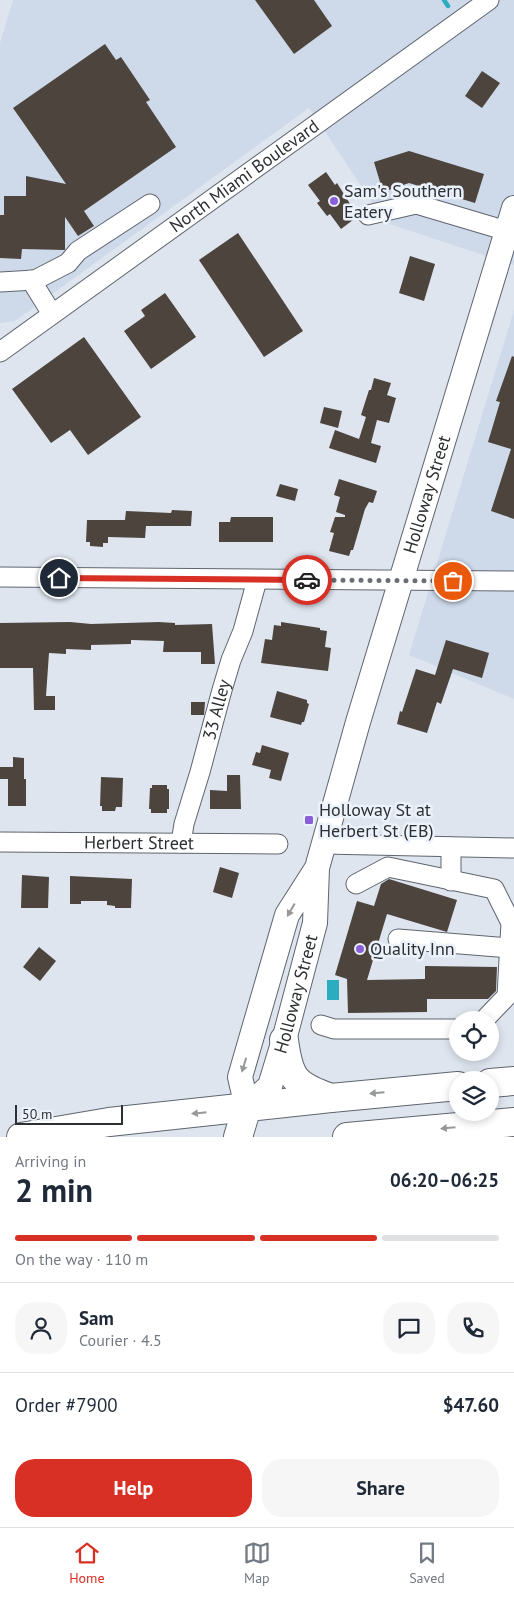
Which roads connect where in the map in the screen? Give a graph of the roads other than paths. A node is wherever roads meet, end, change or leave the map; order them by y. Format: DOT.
graph roads {
  1 [pos="479,3"];
  2 [pos="150,204"];
  3 [pos="514,208"];
  4 [pos="368,215"];
  5 [pos="507,231"];
  6 [pos="68,263"];
  7 [pos="31,280"];
  8 [pos="0,282"];
  9 [pos="84,291"];
  10 [pos="52,314"];
  11 [pos="0,352"];
  12 [pos="0,577"];
  13 [pos="257,580"];
  14 [pos="400,581"];
  15 [pos="514,581"];
  16 [pos="0,842"];
  17 [pos="181,843"];
  18 [pos="278,844"];
  19 [pos="324,844"];
  20 [pos="451,847"];
  21 [pos="514,848"];
  22 [pos="317,868"];
  23 [pos="451,881"];
  24 [pos="356,884"];
  25 [pos="398,939"];
  26 [pos="510,948"];
  27 [pos="493,1011"];
  28 [pos="321,1025"];
  29 [pos="449,1029"];
  30 [pos="284,1040"];
  31 [pos="514,1081"];
  32 [pos="499,1082"];
  33 [pos="449,1087"];
  34 [pos="331,1098"];
  35 [pos="247,1107"];
  36 [pos="514,1122"];
  37 [pos="22,1137"];
  38 [pos="238,1137"];
  39 [pos="348,1137"];
  1 -- 9 [label="street, North Miami Boulevard"];
  2 -- 6 [label="street"];
  3 -- 5 [label="main road, Holloway Street"];
  4 -- 5 [label="street"];
  5 -- 14 [label="main road, Holloway Street"];
  6 -- 7 [label="street"];
  6 -- 9 [label="street"];
  7 -- 8 [label="street"];
  7 -- 10 [label="street"];
  9 -- 10 [label="street, North Miami Boulevard"];
  10 -- 11 [label="street, North Miami Boulevard"];
  12 -- 13 [label="street"];
  13 -- 14 [label="street"];
  13 -- 17 [label="street, 33 Alley"];
  14 -- 15 [label="street"];
  14 -- 19 [label="main road, Holloway Street"];
  16 -- 17 [label="street, Herbert Street"];
  17 -- 18 [label="street, Herbert Street"];
  19 -- 20 [label="street"];
  19 -- 22 [label="main road, Holloway Street"];
  20 -- 21 [label="street"];
  20 -- 23 [label="street"];
  22 -- 30 [label="main road, Holloway Street"];
  22 -- 35 [label="main road, Holloway Street, one-way"];
  23 -- 24 [label="street"];
  23 -- 26 [label="street"];
  25 -- 26 [label="street"];
  26 -- 27 [label="street"];
  28 -- 29 [label="street"];
  30 -- 34 [label="highway"];
  30 -- 35 [label="main road, Holloway Street"];
  31 -- 32 [label="highway"];
  33 -- 34 [label="highway, one-way"];
  34 -- 35 [label="highway"];
  35 -- 37 [label="highway, one-way"];
  35 -- 38 [label="highway, Holloway Street"];
  36 -- 39 [label="highway, one-way"];
}
